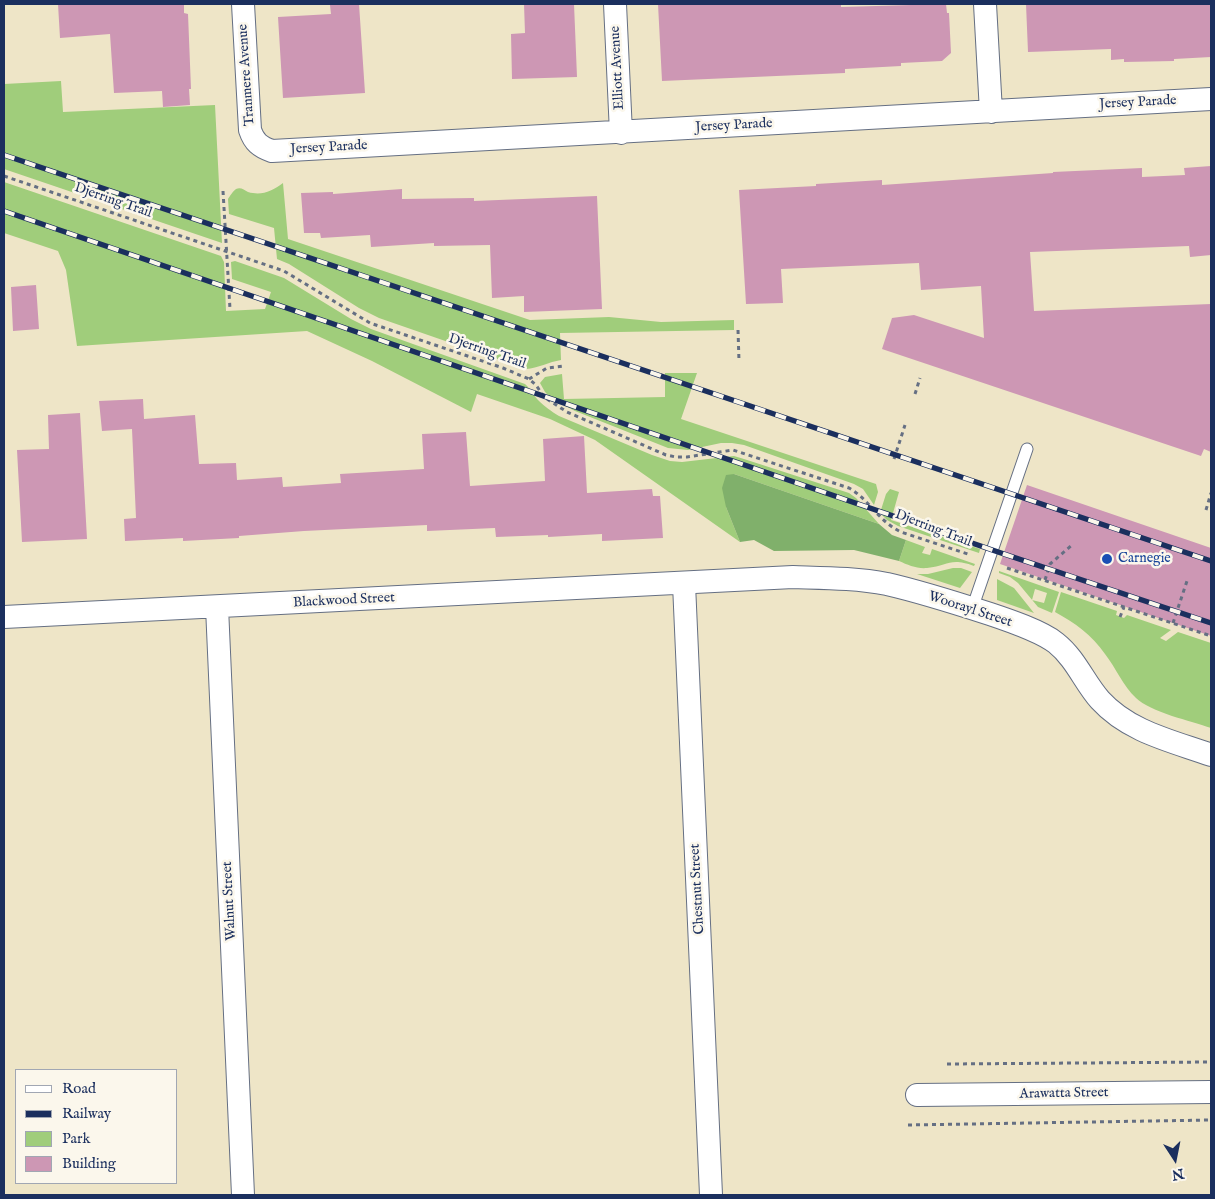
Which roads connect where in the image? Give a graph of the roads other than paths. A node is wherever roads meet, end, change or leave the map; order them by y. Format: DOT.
graph roads {
  1 [pos="243,4"];
  2 [pos="615,4"];
  3 [pos="985,4"];
  4 [pos="1211,99"];
  5 [pos="991,112"];
  6 [pos="621,133"];
  7 [pos="258,145"];
  8 [pos="1027,448"];
  9 [pos="684,584"];
  10 [pos="217,607"];
  11 [pos="972,608"];
  12 [pos="4,617"];
  13 [pos="1211,754"];
  14 [pos="1211,1092"];
  15 [pos="917,1095"];
  16 [pos="243,1195"];
  17 [pos="712,1195"];
  1 -- 7 [label="street, Tranmere Avenue"];
  2 -- 6 [label="street, Elliott Avenue"];
  3 -- 5 [label="street"];
  4 -- 5 [label="street, Jersey Parade"];
  5 -- 6 [label="street, Jersey Parade"];
  6 -- 7 [label="street, Jersey Parade"];
  8 -- 11 [label="lane"];
  9 -- 10 [label="street, Blackwood Street"];
  9 -- 11 [label="street, Woorayl Street"];
  9 -- 17 [label="street, Chestnut Street"];
  10 -- 12 [label="street, Blackwood Street"];
  10 -- 16 [label="street, Walnut Street"];
  11 -- 13 [label="street, Woorayl Street"];
  14 -- 15 [label="street, Arawatta Street"];
}
